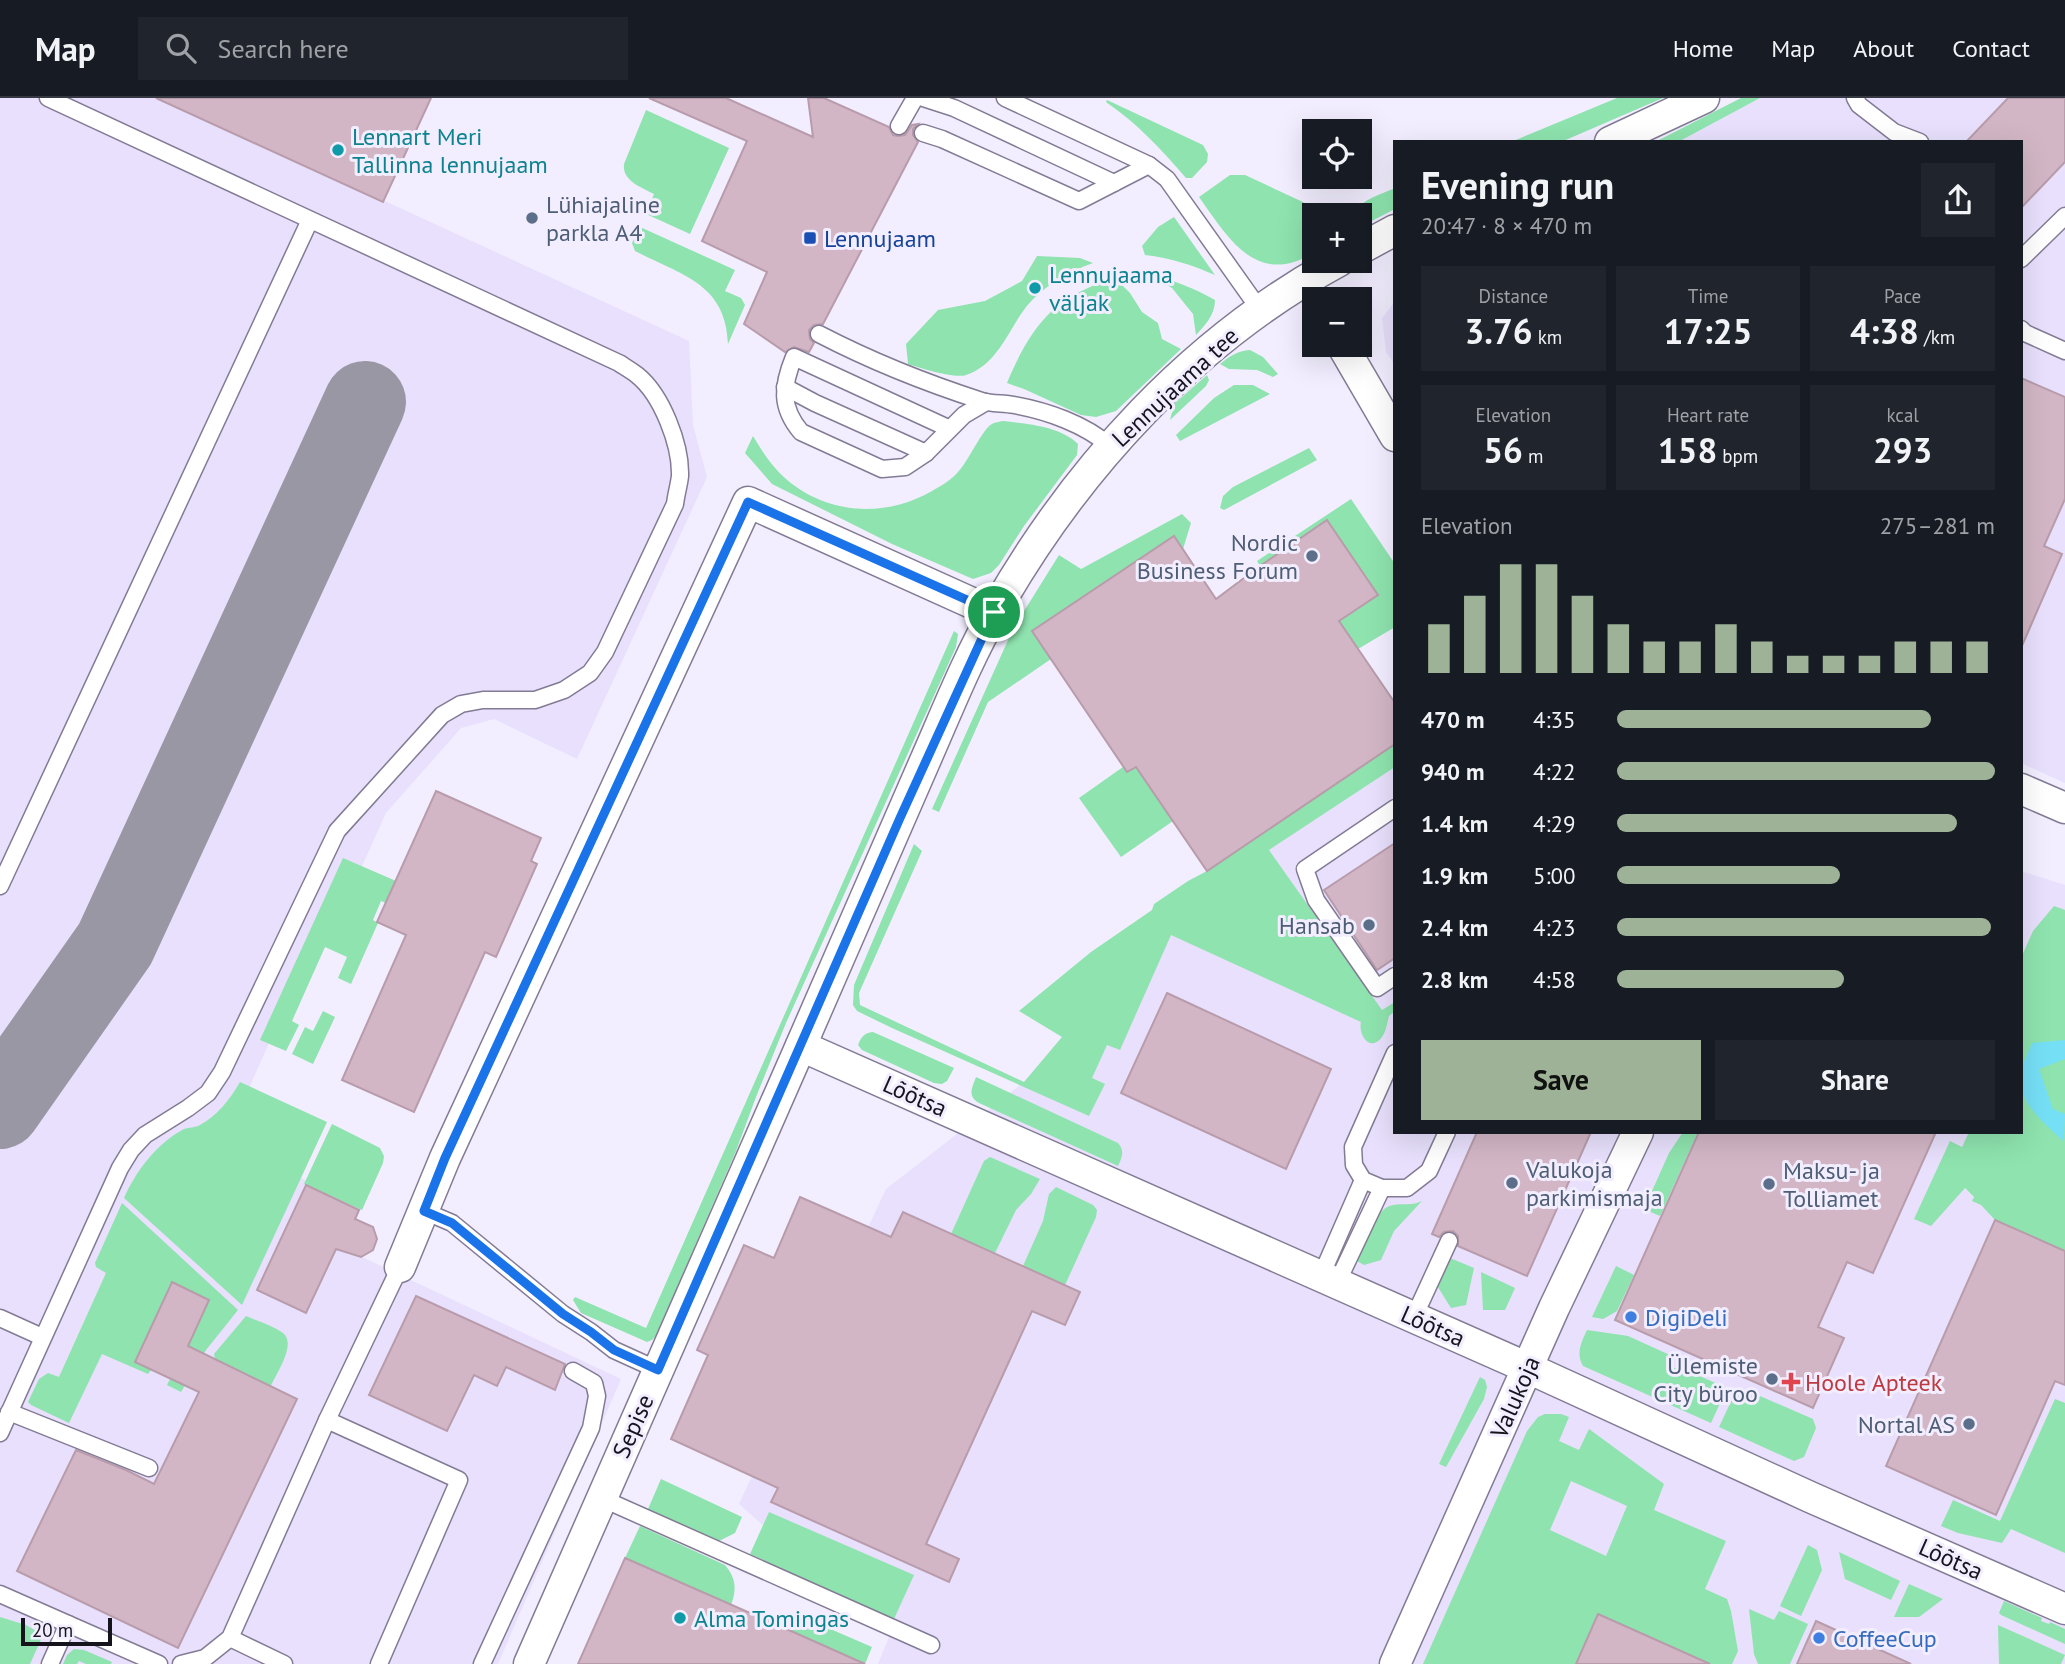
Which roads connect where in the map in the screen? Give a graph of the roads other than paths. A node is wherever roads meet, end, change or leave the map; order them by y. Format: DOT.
graph roads {
  1 [pos="48,98"];
  2 [pos="915,98"];
  3 [pos="923,98"];
  4 [pos="1005,98"];
  5 [pos="1703,98"];
  6 [pos="1855,98"];
  7 [pos="899,126"];
  8 [pos="923,133"];
  9 [pos="1614,140"];
  10 [pos="1915,140"];
  11 [pos="1149,164"];
  12 [pos="1114,183"];
  13 [pos="2065,216"];
  14 [pos="310,220"];
  15 [pos="1393,231"];
  16 [pos="1372,242"];
  17 [pos="2023,256"];
  18 [pos="1327,273"];
  19 [pos="1313,287"];
  20 [pos="1302,293"];
  21 [pos="1259,310"];
  22 [pos="2023,331"];
  23 [pos="818,334"];
  24 [pos="2065,351"];
  25 [pos="1349,357"];
  26 [pos="785,387"];
  27 [pos="986,402"];
  28 [pos="950,429"];
  29 [pos="1393,433"];
  30 [pos="1111,447"];
  31 [pos="926,453"];
  32 [pos="994,612"];
  33 [pos="2023,790"];
  34 [pos="2065,808"];
  35 [pos="1393,809"];
  36 [pos="0,886"];
  37 [pos="1393,977"];
  38 [pos="801,1046"];
  39 [pos="1393,1057"];
  40 [pos="1446,1134"];
  41 [pos="1637,1134"];
  42 [pos="1363,1180"];
  43 [pos="1382,1188"];
  44 [pos="424,1211"];
  45 [pos="1449,1241"];
  46 [pos="400,1267"];
  47 [pos="1329,1280"];
  48 [pos="1414,1317"];
  49 [pos="0,1318"];
  50 [pos="42,1338"];
  51 [pos="1528,1368"];
  52 [pos="658,1370"];
  53 [pos="573,1371"];
  54 [pos="9,1412"];
  55 [pos="327,1420"];
  56 [pos="0,1433"];
  57 [pos="149,1468"];
  58 [pos="601,1498"];
  59 [pos="0,1594"];
  60 [pos="2065,1609"];
  61 [pos="68,1625"];
  62 [pos="230,1638"];
  63 [pos="931,1645"];
  64 [pos="50,1664"];
  65 [pos="159,1664"];
  66 [pos="181,1664"];
  67 [pos="285,1664"];
  68 [pos="380,1664"];
  69 [pos="482,1664"];
  70 [pos="529,1664"];
  71 [pos="1395,1664"];
  1 -- 14 [label="lane"];
  2 -- 7 [label="lane"];
  3 -- 12 [label="lane"];
  4 -- 11 [label="lane"];
  5 -- 9 [label="street"];
  6 -- 10 [label="lane"];
  8 -- 12 [label="lane"];
  11 -- 12 [label="lane"];
  11 -- 21 [label="lane"];
  13 -- 17 [label="lane"];
  14 -- 36 [label="lane"];
  14 -- 50 [label="lane"];
  15 -- 16 [label="street"];
  18 -- 19 [label="street, Lennujaama tee"];
  20 -- 21 [label="street, Lennujaama tee"];
  21 -- 30 [label="street, Lennujaama tee"];
  22 -- 24 [label="lane"];
  23 -- 27 [label="lane"];
  25 -- 29 [label="street"];
  26 -- 28 [label="lane"];
  26 -- 31 [label="lane"];
  26 -- 31 [label="lane"];
  27 -- 28 [label="lane"];
  27 -- 30 [label="lane"];
  28 -- 31 [label="lane"];
  30 -- 32 [label="street, Lennujaama tee"];
  32 -- 38 [label="street, Sepise"];
  32 -- 44 [label="street"];
  33 -- 34 [label="street"];
  35 -- 37 [label="lane"];
  38 -- 47 [label="street, Lõõtsa"];
  38 -- 52 [label="street, Sepise"];
  39 -- 42 [label="lane"];
  40 -- 43 [label="lane"];
  41 -- 51 [label="street, Valukoja"];
  42 -- 43 [label="lane"];
  42 -- 47 [label="lane"];
  43 -- 47 [label="lane"];
  44 -- 46 [label="street"];
  44 -- 52 [label="lane"];
  45 -- 48 [label="lane"];
  46 -- 55 [label="lane"];
  47 -- 48 [label="street, Lõõtsa"];
  48 -- 51 [label="street, Lõõtsa"];
  49 -- 50 [label="lane"];
  50 -- 54 [label="lane"];
  51 -- 60 [label="street, Lõõtsa"];
  51 -- 71 [label="street, Valukoja"];
  52 -- 58 [label="street, Sepise"];
  53 -- 69 [label="lane"];
  54 -- 56 [label="lane"];
  54 -- 57 [label="lane"];
  55 -- 62 [label="lane"];
  55 -- 68 [label="lane"];
  58 -- 63 [label="lane"];
  58 -- 70 [label="street, Sepise"];
  59 -- 61 [label="lane"];
  61 -- 64 [label="lane"];
  61 -- 65 [label="lane"];
  62 -- 66 [label="lane"];
  62 -- 67 [label="lane"];
}
